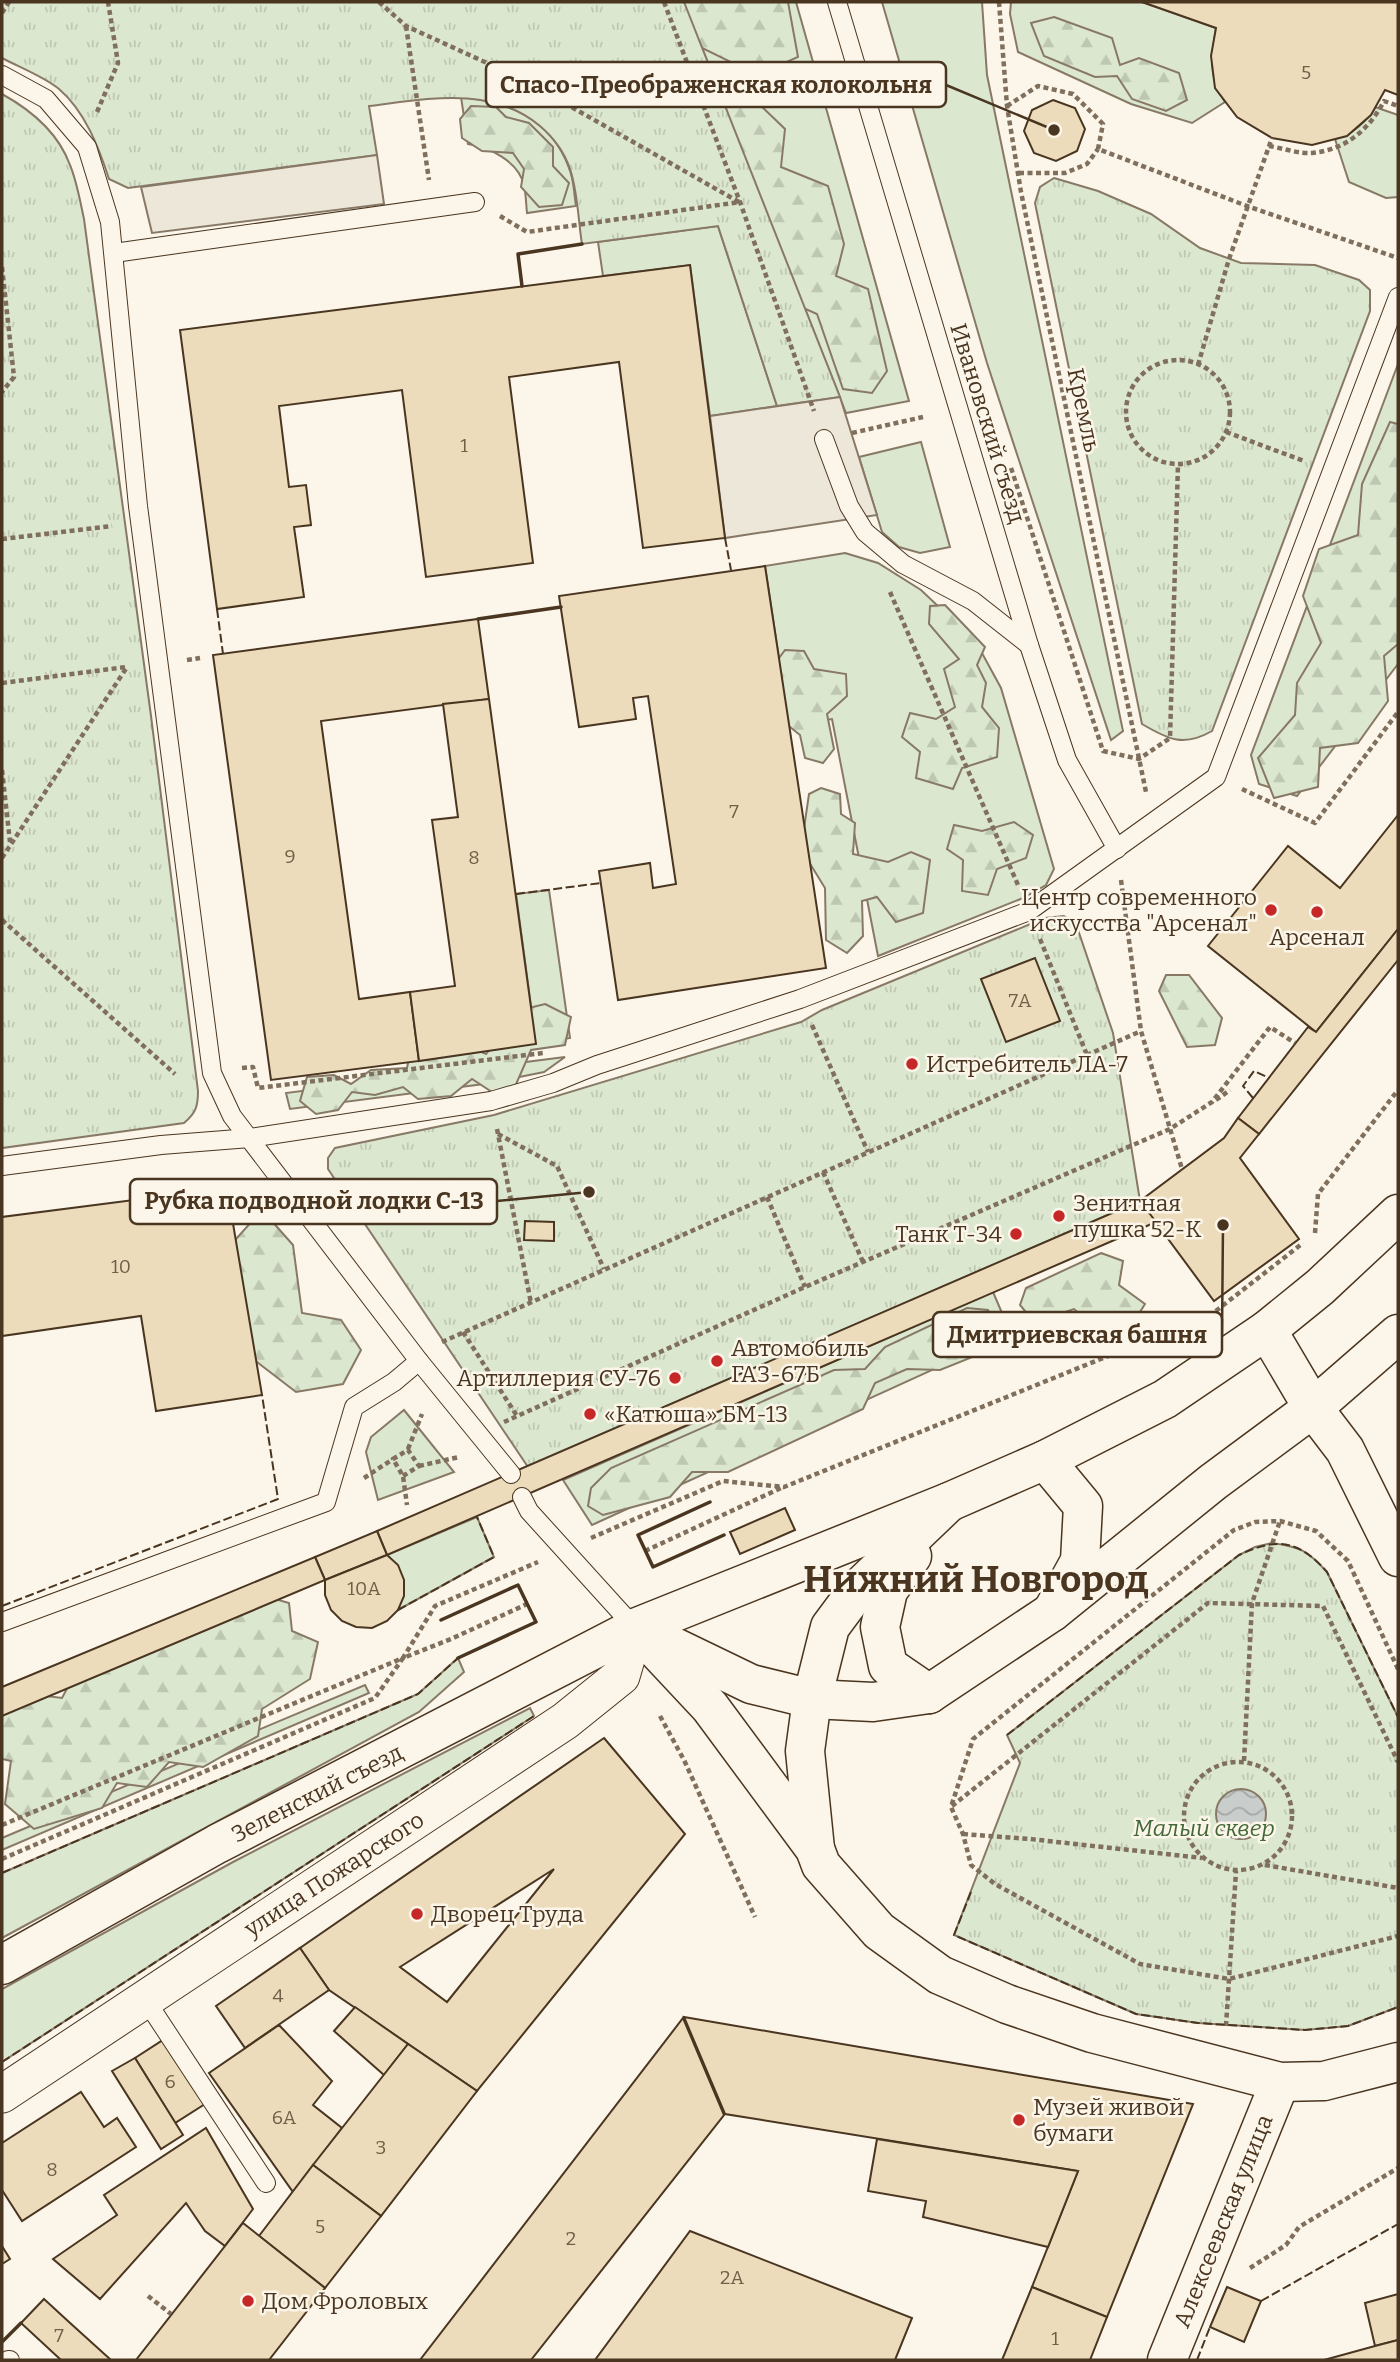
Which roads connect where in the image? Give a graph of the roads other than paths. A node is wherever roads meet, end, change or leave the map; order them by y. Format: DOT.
graph roads {
  1 [pos="837,2"];
  2 [pos="2,75"];
  3 [pos="475,202"];
  4 [pos="114,253"];
  5 [pos="1398,297"];
  6 [pos="824,439"];
  7 [pos="1029,645"];
  8 [pos="1118,849"];
  9 [pos="250,1138"];
  10 [pos="2,1166"];
  11 [pos="1398,1214"];
  12 [pos="1266,1330"];
  13 [pos="1398,1334"];
  14 [pos="419,1361"];
  15 [pos="1313,1408"];
  16 [pos="1045,1460"];
  17 [pos="511,1474"];
  18 [pos="522,1497"];
  19 [pos="949,1502"];
  20 [pos="1398,1557"];
  21 [pos="1052,1612"];
  22 [pos="2,1622"];
  23 [pos="635,1628"];
  24 [pos="929,1694"];
  25 [pos="813,1699"];
  26 [pos="814,1849"];
  27 [pos="2,1965"];
  28 [pos="145,1999"];
  29 [pos="1398,2062"];
  30 [pos="1280,2082"];
  31 [pos="2,2094"];
  32 [pos="266,2183"];
  33 [pos="1167,2360"];
  1 -- 7 [label="lane, Ивановский съезд"];
  2 -- 4 [label="lane"];
  3 -- 4 [label="lane"];
  4 -- 9 [label="lane"];
  5 -- 8 [label="lane"];
  6 -- 7 [label="lane"];
  7 -- 8 [label="lane, Ивановский съезд"];
  8 -- 9 [label="lane"];
  9 -- 10 [label="lane"];
  9 -- 14 [label="lane"];
  11 -- 12 [label="main road, Зеленский съезд"];
  12 -- 15 [label="main road"];
  12 -- 16 [label="main road, Зеленский съезд"];
  13 -- 15 [label="main road"];
  14 -- 17 [label="lane"];
  14 -- 22 [label="lane"];
  15 -- 20 [label="main road"];
  15 -- 21 [label="main road"];
  16 -- 19 [label="main road, Зеленский съезд"];
  16 -- 21 [label="main road"];
  18 -- 23 [label="lane"];
  19 -- 23 [label="main road, Зеленский съезд"];
  19 -- 24 [label="main road"];
  19 -- 25 [label="main road"];
  21 -- 24 [label="main road"];
  23 -- 25 [label="main road"];
  23 -- 26 [label="main road"];
  23 -- 27 [label="main road, Зеленский съезд"];
  23 -- 28 [label="street, улица Пожарского"];
  24 -- 25 [label="main road"];
  25 -- 26 [label="main road"];
  26 -- 30 [label="main road"];
  28 -- 31 [label="street, улица Пожарского"];
  28 -- 32 [label="lane"];
  29 -- 30 [label="main road"];
  30 -- 33 [label="main road, Алексеевская улица"];
}
